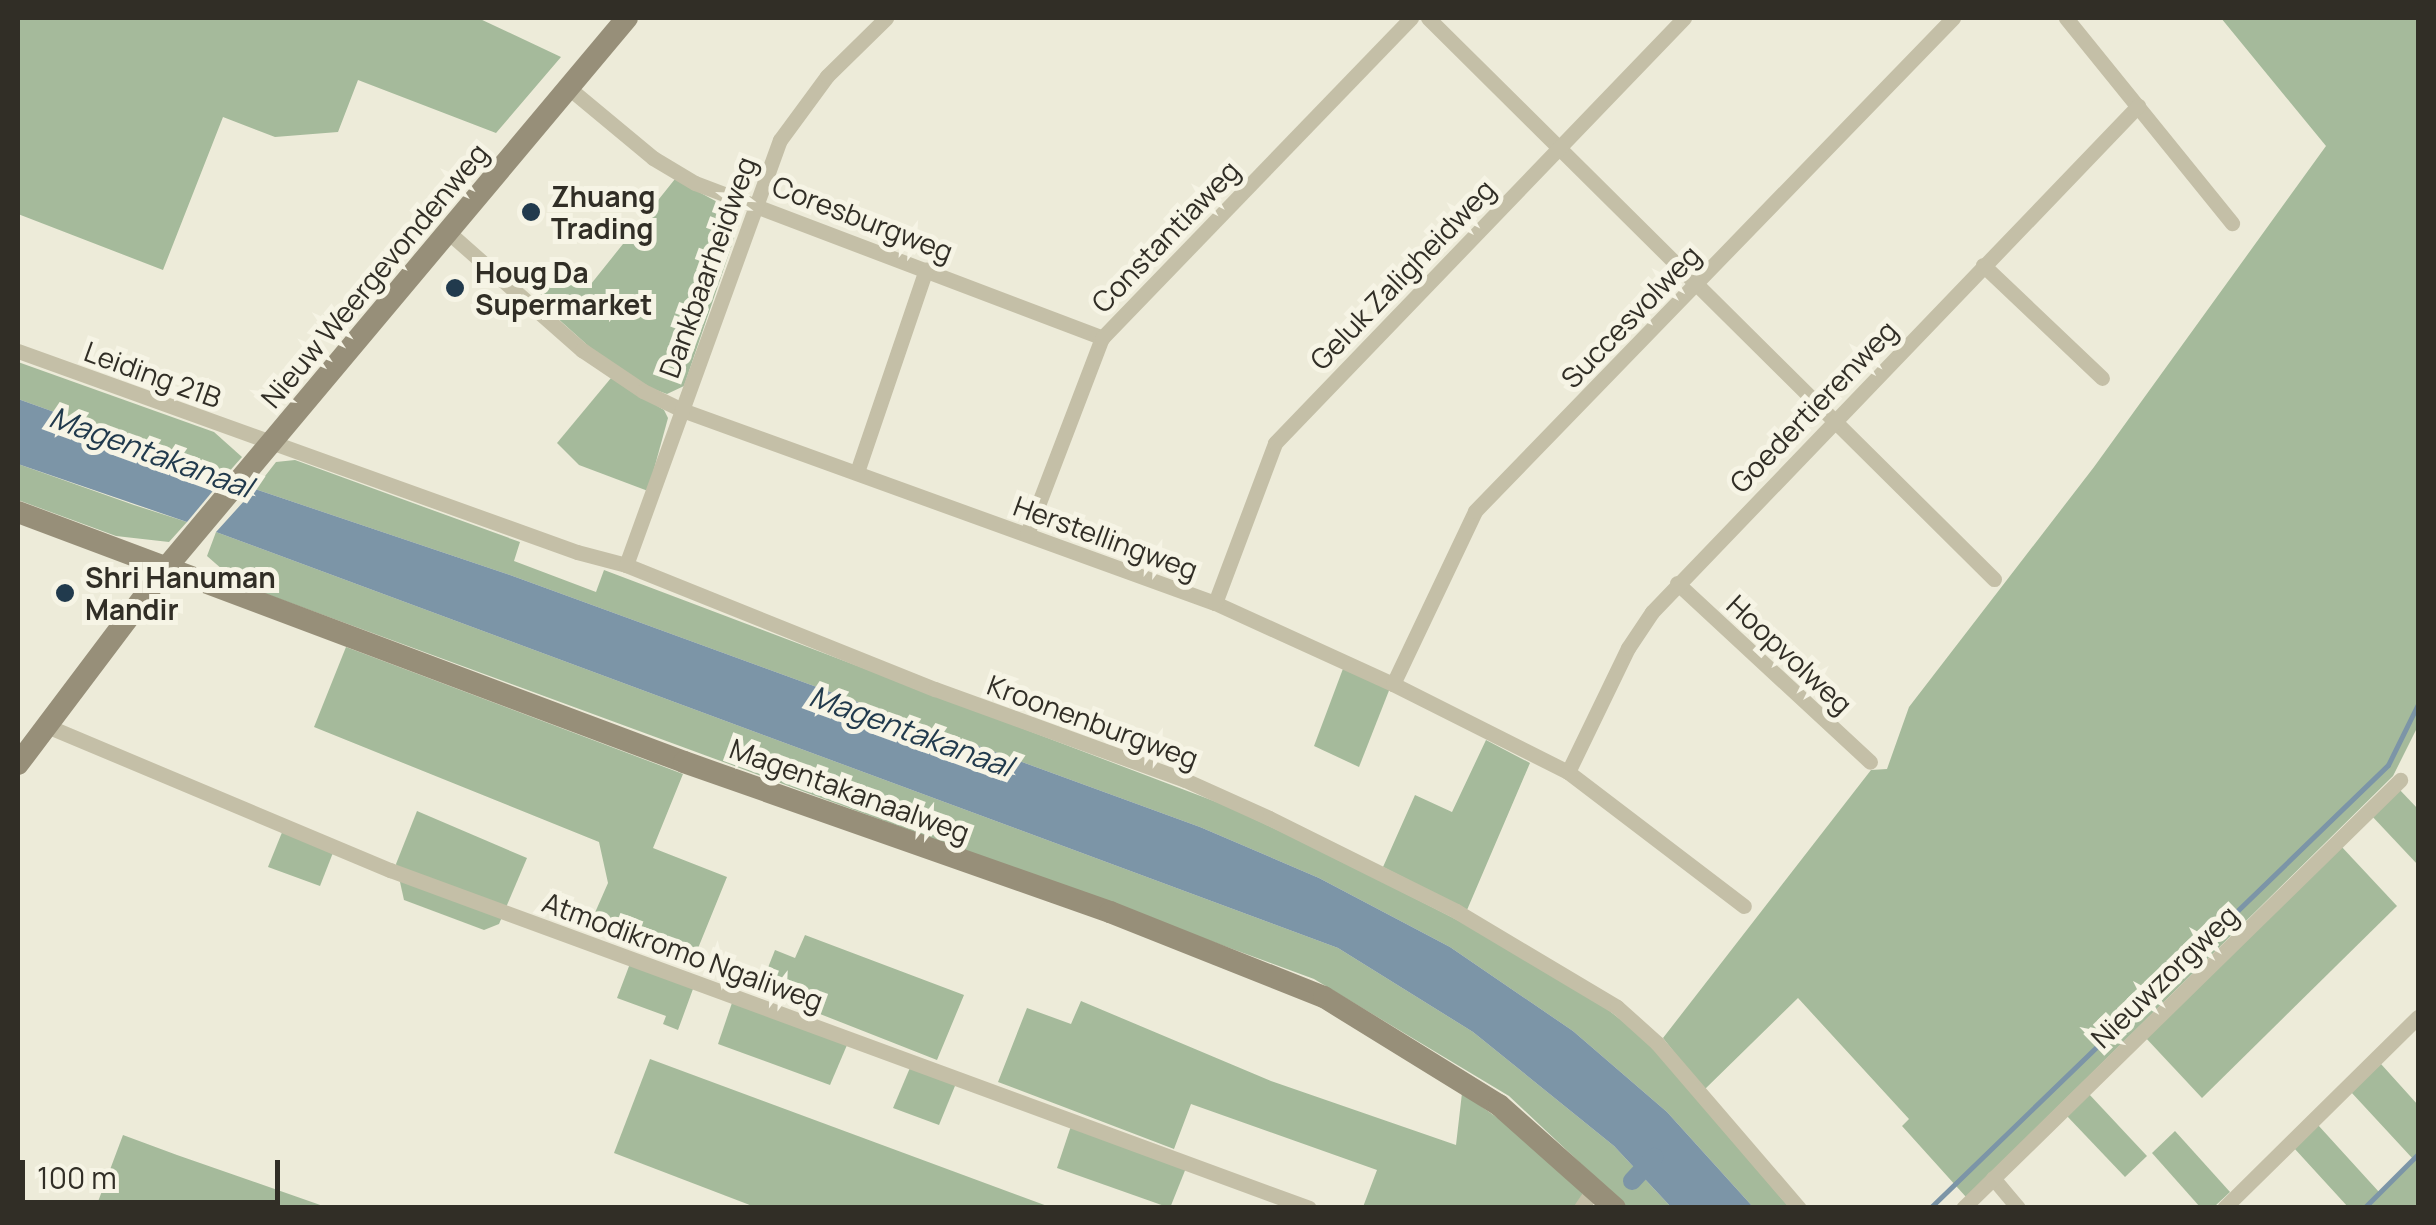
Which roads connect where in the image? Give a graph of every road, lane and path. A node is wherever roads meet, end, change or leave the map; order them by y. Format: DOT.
graph roads {
  1 [pos="627,18"];
  2 [pos="886,18"];
  3 [pos="1411,18"];
  4 [pos="1428,18"];
  5 [pos="1684,18"];
  6 [pos="1953,18"];
  7 [pos="2066,18"];
  8 [pos="570,89"];
  9 [pos="2138,106"];
  10 [pos="1559,149"];
  11 [pos="754,204"];
  12 [pos="2232,223"];
  13 [pos="448,232"];
  14 [pos="1983,265"];
  15 [pos="926,269"];
  16 [pos="1696,284"];
  17 [pos="1102,338"];
  18 [pos="18,352"];
  19 [pos="2102,378"];
  20 [pos="682,410"];
  21 [pos="1833,420"];
  22 [pos="272,443"];
  23 [pos="857,472"];
  24 [pos="18,512"];
  25 [pos="1028,534"];
  26 [pos="626,565"];
  27 [pos="165,569"];
  28 [pos="1994,580"];
  29 [pos="1677,582"];
  30 [pos="1215,604"];
  31 [pos="1394,684"];
  32 [pos="47,726"];
  33 [pos="1870,762"];
  34 [pos="18,764"];
  35 [pos="1568,772"];
  36 [pos="2400,780"];
  37 [pos="1744,906"];
  38 [pos="2418,1017"];
  39 [pos="1993,1178"];
  40 [pos="1595,1187"];
  41 [pos="1309,1208"];
  42 [pos="1580,1208"];
  43 [pos="1615,1208"];
  44 [pos="1799,1208"];
  45 [pos="1963,1208"];
  46 [pos="2018,1208"];
  47 [pos="2224,1208"];
  1 -- 8 [label="street, Nieuw Weergevondenweg"];
  2 -- 11 [label="street, Dankbaarheidweg"];
  3 -- 17 [label="street, Constantiaweg"];
  4 -- 10 [label="street"];
  5 -- 10 [label="street, Geluk Zaligheidweg"];
  6 -- 16 [label="street, Succesvolweg"];
  7 -- 9 [label="street"];
  8 -- 11 [label="street, Coresburgweg"];
  8 -- 13 [label="street, Nieuw Weergevondenweg"];
  9 -- 12 [label="street"];
  9 -- 14 [label="street, Goedertierenweg"];
  10 -- 16 [label="street"];
  10 -- 30 [label="street, Geluk Zaligheidweg"];
  11 -- 15 [label="street, Coresburgweg"];
  11 -- 20 [label="street, Dankbaarheidweg"];
  13 -- 20 [label="street, Herstellingweg"];
  13 -- 22 [label="street, Nieuw Weergevondenweg"];
  14 -- 19 [label="street"];
  14 -- 21 [label="street, Goedertierenweg"];
  15 -- 17 [label="street, Coresburgweg"];
  15 -- 23 [label="street"];
  16 -- 21 [label="street"];
  16 -- 31 [label="street, Succesvolweg"];
  17 -- 25 [label="street, Constantiaweg"];
  18 -- 22 [label="street, Leiding 21B"];
  20 -- 23 [label="street, Herstellingweg"];
  20 -- 26 [label="street, Dankbaarheidweg"];
  21 -- 28 [label="street"];
  21 -- 29 [label="street, Goedertierenweg"];
  22 -- 26 [label="street, Kroonenburgweg"];
  22 -- 27 [label="street, Nieuw Weergevondenweg"];
  23 -- 25 [label="street, Herstellingweg"];
  24 -- 27 [label="street, Magentakanaalweg"];
  25 -- 30 [label="street, Herstellingweg"];
  26 -- 44 [label="street, Kroonenburgweg"];
  27 -- 32 [label="street, Nieuw Weergevondenweg"];
  27 -- 40 [label="street, Magentakanaalweg"];
  29 -- 33 [label="street, Hoopvolweg"];
  29 -- 35 [label="street, Goedertierenweg"];
  30 -- 31 [label="street, Herstellingweg"];
  31 -- 35 [label="street, Herstellingweg"];
  32 -- 34 [label="street, Nieuw Weergevondenweg"];
  32 -- 41 [label="street, Atmodikromo Ngaliweg"];
  35 -- 37 [label="street, Herstellingweg"];
  36 -- 39 [label="street, Nieuwzorgweg"];
  38 -- 47 [label="street"];
  39 -- 45 [label="street, Nieuwzorgweg"];
  39 -- 46 [label="street"];
  40 -- 42 [label="street"];
  40 -- 43 [label="street, Magentakanaalweg"];
}
